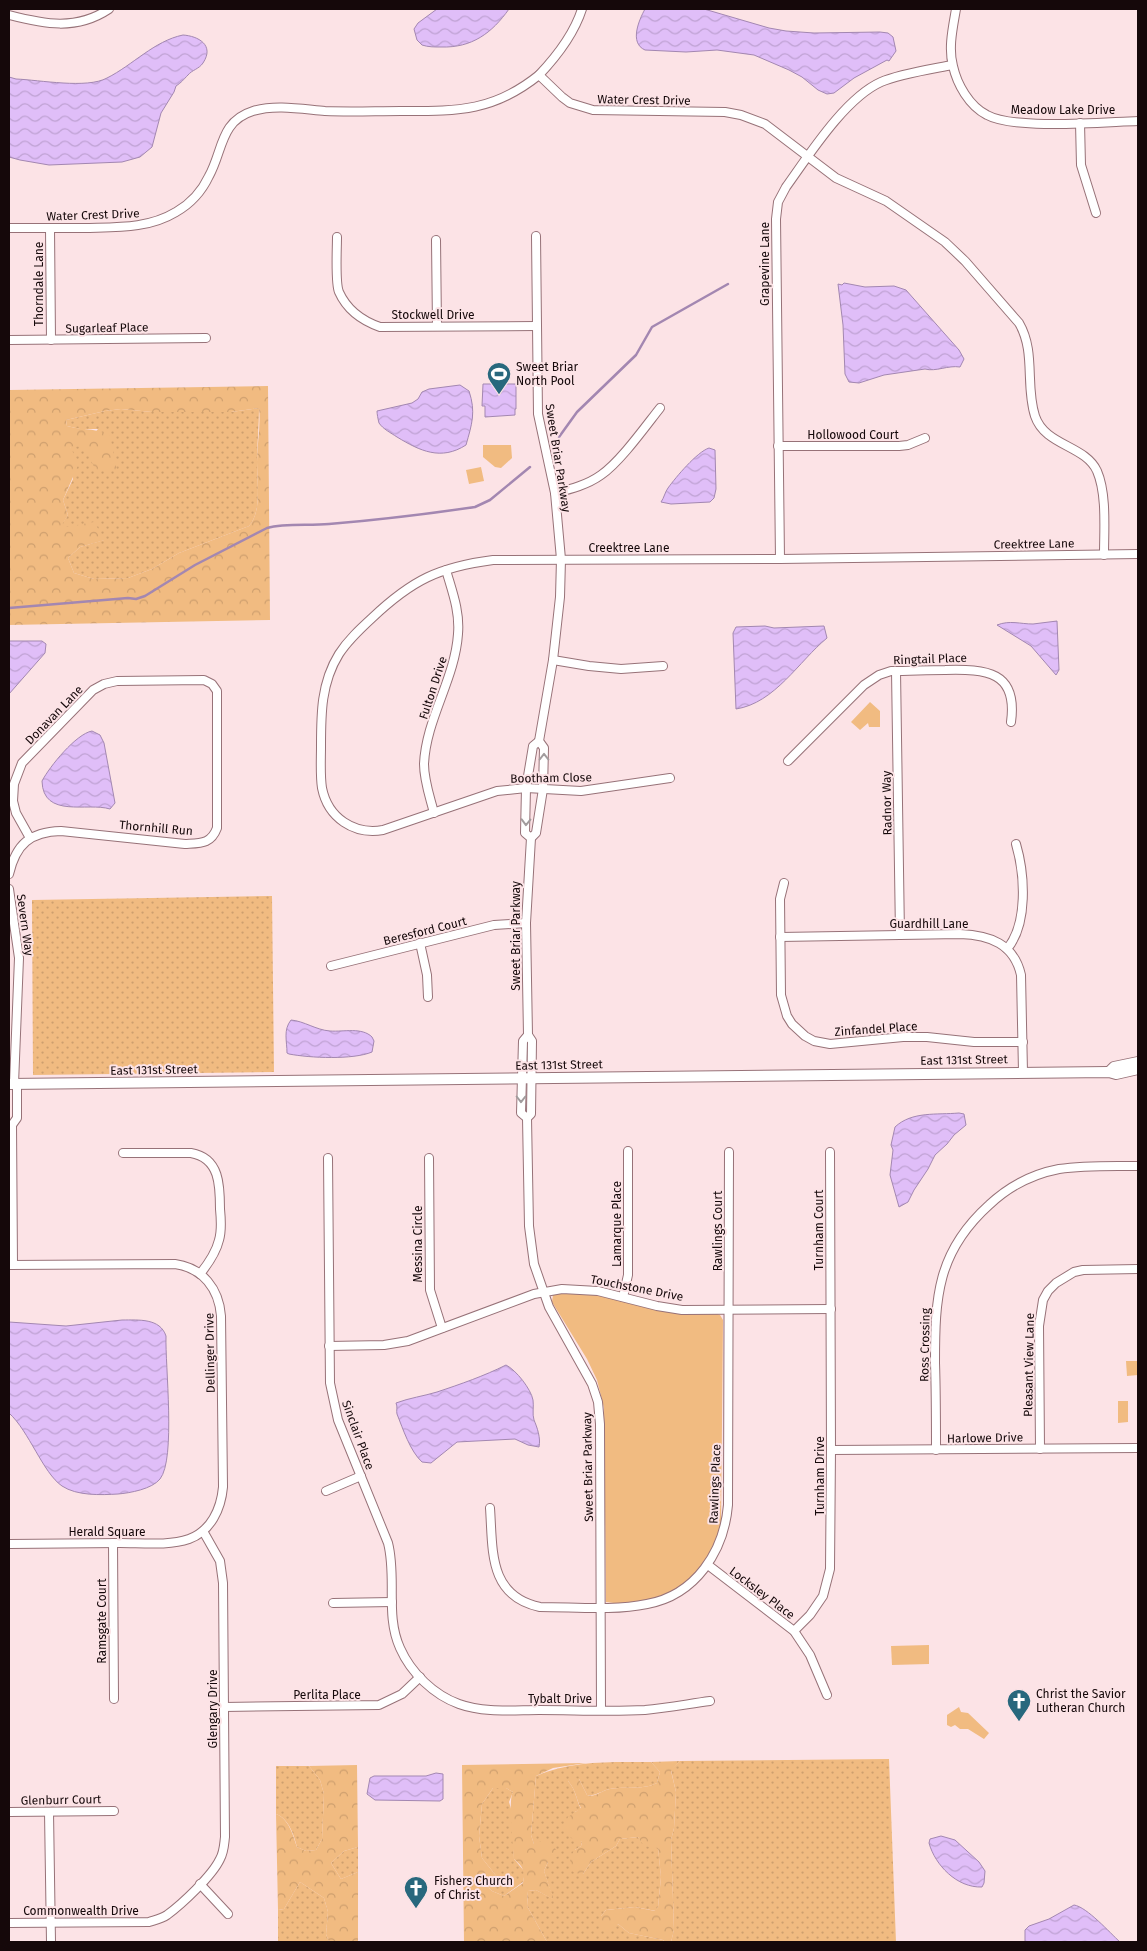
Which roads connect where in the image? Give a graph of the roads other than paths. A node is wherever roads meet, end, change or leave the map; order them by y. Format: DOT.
graph roads {
  1 [pos="109,9"];
  2 [pos="582,9"];
  3 [pos="956,9"];
  4 [pos="9,15"];
  5 [pos="952,65"];
  6 [pos="539,75"];
  7 [pos="1138,121"];
  8 [pos="1080,123"];
  9 [pos="808,158"];
  10 [pos="1096,213"];
  11 [pos="9,228"];
  12 [pos="50,228"];
  13 [pos="536,236"];
  14 [pos="337,237"];
  15 [pos="436,240"];
  16 [pos="437,326"];
  17 [pos="536,326"];
  18 [pos="206,338"];
  19 [pos="9,340"];
  20 [pos="50,340"];
  21 [pos="660,408"];
  22 [pos="925,438"];
  23 [pos="778,446"];
  24 [pos="555,493"];
  25 [pos="1138,554"];
  26 [pos="1104,555"];
  27 [pos="561,559"];
  28 [pos="780,559"];
  29 [pos="446,570"];
  30 [pos="553,660"];
  31 [pos="663,666"];
  32 [pos="896,671"];
  33 [pos="212,684"];
  34 [pos="1011,722"];
  35 [pos="539,741"];
  36 [pos="788,761"];
  37 [pos="670,778"];
  38 [pos="526,788"];
  39 [pos="543,789"];
  40 [pos="434,813"];
  41 [pos="349,826"];
  42 [pos="30,838"];
  43 [pos="531,838"];
  44 [pos="1016,844"];
  45 [pos="9,874"];
  46 [pos="784,883"];
  47 [pos="9,889"];
  48 [pos="526,923"];
  49 [pos="900,935"];
  50 [pos="780,937"];
  51 [pos="420,943"];
  52 [pos="1007,949"];
  53 [pos="331,966"];
  54 [pos="428,997"];
  55 [pos="1023,1042"];
  56 [pos="1138,1062"];
  57 [pos="1138,1070"];
  58 [pos="1023,1072"];
  59 [pos="1109,1072"];
  60 [pos="527,1078"];
  61 [pos="13,1084"];
  62 [pos="10,1123"];
  63 [pos="628,1151"];
  64 [pos="729,1152"];
  65 [pos="830,1152"];
  66 [pos="123,1153"];
  67 [pos="328,1158"];
  68 [pos="429,1158"];
  69 [pos="1138,1166"];
  70 [pos="11,1265"];
  71 [pos="1138,1269"];
  72 [pos="200,1274"];
  73 [pos="543,1292"];
  74 [pos="623,1297"];
  75 [pos="728,1309"];
  76 [pos="831,1309"];
  77 [pos="442,1328"];
  78 [pos="329,1346"];
  79 [pos="1138,1448"];
  80 [pos="1040,1449"];
  81 [pos="832,1450"];
  82 [pos="936,1450"];
  83 [pos="361,1476"];
  84 [pos="326,1491"];
  85 [pos="490,1508"];
  86 [pos="202,1531"];
  87 [pos="113,1543"];
  88 [pos="9,1544"];
  89 [pos="708,1565"];
  90 [pos="392,1602"];
  91 [pos="333,1603"];
  92 [pos="600,1607"];
  93 [pos="794,1631"];
  94 [pos="420,1678"];
  95 [pos="827,1695"];
  96 [pos="114,1699"];
  97 [pos="710,1701"];
  98 [pos="224,1707"];
  99 [pos="601,1710"];
  100 [pos="114,1811"];
  101 [pos="9,1812"];
  102 [pos="49,1812"];
  103 [pos="200,1884"];
  104 [pos="228,1914"];
  105 [pos="9,1923"];
  106 [pos="50,1923"];
  107 [pos="51,1942"];
  1 -- 4 [label="street"];
  2 -- 6 [label="street"];
  3 -- 5 [label="street, Meadow Lake Drive"];
  5 -- 8 [label="street, Meadow Lake Drive"];
  5 -- 9 [label="street, Grapevine Lane"];
  6 -- 9 [label="street, Water Crest Drive"];
  6 -- 12 [label="street, Water Crest Drive"];
  7 -- 8 [label="street, Meadow Lake Drive"];
  8 -- 10 [label="street"];
  9 -- 23 [label="street, Grapevine Lane"];
  9 -- 26 [label="street, Water Crest Drive"];
  11 -- 12 [label="street, Water Crest Drive"];
  12 -- 20 [label="street, Thorndale Lane"];
  13 -- 17 [label="street, Sweet Briar Parkway"];
  14 -- 16 [label="street, Stockwell Drive"];
  15 -- 16 [label="street"];
  16 -- 17 [label="street, Stockwell Drive"];
  17 -- 24 [label="street, Sweet Briar Parkway"];
  18 -- 20 [label="street, Sugarleaf Place"];
  19 -- 20 [label="street, Sugarleaf Place"];
  21 -- 24 [label="street"];
  22 -- 23 [label="street, Hollowood Court"];
  23 -- 28 [label="street, Grapevine Lane"];
  24 -- 27 [label="street, Sweet Briar Parkway"];
  25 -- 26 [label="street, Creektree Lane"];
  26 -- 28 [label="street, Creektree Lane"];
  27 -- 28 [label="street, Creektree Lane"];
  27 -- 29 [label="street, Creektree Lane"];
  27 -- 30 [label="street, Sweet Briar Parkway"];
  29 -- 40 [label="street, Fulton Drive"];
  29 -- 41 [label="street, Creektree Lane"];
  30 -- 31 [label="street"];
  30 -- 35 [label="street, Sweet Briar Parkway"];
  32 -- 34 [label="street, Ringtail Place"];
  32 -- 36 [label="street, Ringtail Place"];
  32 -- 49 [label="street, Radnor Way"];
  33 -- 42 [label="street, Donavan Lane"];
  33 -- 42 [label="street, Thornhill Run"];
  35 -- 38 [label="street, Sweet Briar Parkway"];
  39 -- 35 [label="street, Sweet Briar Parkway, one-way"];
  37 -- 39 [label="street, Bootham Close"];
  38 -- 39 [label="street, Bootham Close"];
  38 -- 40 [label="street, Bootham Close"];
  38 -- 43 [label="street, Sweet Briar Parkway, one-way"];
  39 -- 43 [label="street, Sweet Briar Parkway"];
  40 -- 41 [label="street, Bootham Close"];
  42 -- 45 [label="street"];
  43 -- 48 [label="street, Sweet Briar Parkway"];
  44 -- 52 [label="street"];
  46 -- 50 [label="street, Zinfandel Place"];
  47 -- 61 [label="street, Severn Way"];
  48 -- 51 [label="street, Beresford Court"];
  48 -- 60 [label="street, Sweet Briar Parkway"];
  49 -- 50 [label="street, Guardhill Lane"];
  49 -- 52 [label="street, Guardhill Lane"];
  50 -- 55 [label="street, Zinfandel Place"];
  51 -- 53 [label="street, Beresford Court"];
  51 -- 54 [label="street"];
  52 -- 55 [label="street"];
  55 -- 58 [label="street"];
  56 -- 59 [label="street, East 131st Street"];
  57 -- 59 [label="street, East 131st Street"];
  58 -- 59 [label="street, East 131st Street"];
  58 -- 60 [label="street, East 131st Street"];
  60 -- 61 [label="street, East 131st Street"];
  60 -- 73 [label="street, Sweet Briar Parkway"];
  61 -- 62 [label="street, Severn Way"];
  62 -- 70 [label="street, Severn Way"];
  63 -- 74 [label="street, Lamarque Place"];
  64 -- 75 [label="street, Rawlings Court"];
  65 -- 76 [label="street, Turnham Court"];
  66 -- 72 [label="street"];
  67 -- 78 [label="street, Sinclair Place"];
  68 -- 77 [label="street, Messina Circle"];
  69 -- 82 [label="street, Ross Crossing"];
  70 -- 72 [label="street, Dellinger Drive"];
  71 -- 80 [label="street, Pleasant View Lane"];
  72 -- 86 [label="street, Dellinger Drive"];
  73 -- 74 [label="street, Touchstone Drive"];
  73 -- 77 [label="street, Touchstone Drive"];
  73 -- 92 [label="street, Sweet Briar Parkway"];
  74 -- 75 [label="street, Touchstone Drive"];
  75 -- 76 [label="street, Touchstone Drive"];
  75 -- 89 [label="street, Rawlings Place"];
  76 -- 81 [label="street, Turnham Drive"];
  77 -- 78 [label="street, Touchstone Drive"];
  78 -- 83 [label="street, Sinclair Place"];
  79 -- 80 [label="street, Harlowe Drive"];
  80 -- 82 [label="street, Harlowe Drive"];
  81 -- 82 [label="street, Harlowe Drive"];
  81 -- 93 [label="street, Turnham Drive"];
  83 -- 84 [label="street"];
  83 -- 90 [label="street, Sinclair Place"];
  85 -- 92 [label="street, Rawlings Place"];
  86 -- 87 [label="street, Herald Square"];
  86 -- 98 [label="street, Glengary Drive"];
  87 -- 88 [label="street, Herald Square"];
  87 -- 96 [label="street, Ramsgate Court"];
  89 -- 92 [label="street, Rawlings Place"];
  89 -- 93 [label="street, Locksley Place"];
  90 -- 91 [label="street"];
  90 -- 94 [label="street, Sinclair Place"];
  92 -- 99 [label="street, Sweet Briar Parkway"];
  93 -- 95 [label="street, Locksley Place"];
  94 -- 98 [label="street, Perlita Place"];
  94 -- 99 [label="street, Tybalt Drive"];
  97 -- 99 [label="street, Tybalt Drive"];
  98 -- 103 [label="street, Glengary Drive"];
  100 -- 102 [label="street, Glenburr Court"];
  101 -- 102 [label="street, Glenburr Court"];
  102 -- 106 [label="street"];
  103 -- 104 [label="street"];
  103 -- 106 [label="street, Commonwealth Drive"];
  105 -- 106 [label="street, Commonwealth Drive"];
  106 -- 107 [label="street"];
}
